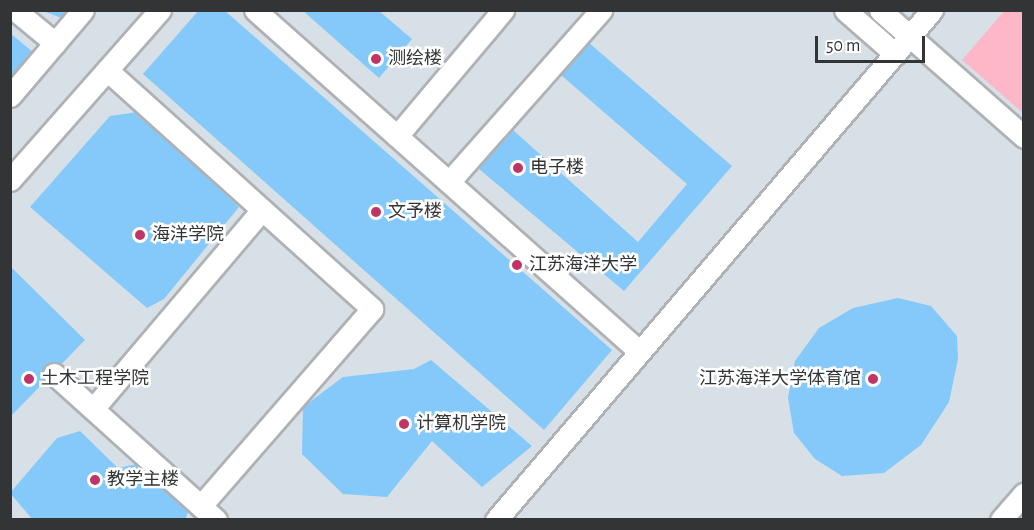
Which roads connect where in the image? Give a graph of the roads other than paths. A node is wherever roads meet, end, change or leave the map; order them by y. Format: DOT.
graph roads {
  1 [pos="15,10"];
  2 [pos="82,10"];
  3 [pos="160,10"];
  4 [pos="255,10"];
  5 [pos="503,10"];
  6 [pos="601,10"];
  7 [pos="845,10"];
  8 [pos="880,10"];
  9 [pos="932,10"];
  10 [pos="909,37"];
  11 [pos="54,44"];
  12 [pos="895,54"];
  13 [pos="107,70"];
  14 [pos="10,96"];
  15 [pos="397,136"];
  16 [pos="1023,137"];
  17 [pos="10,180"];
  18 [pos="449,183"];
  19 [pos="262,210"];
  20 [pos="639,351"];
  21 [pos="54,374"];
  22 [pos="93,409"];
  23 [pos="1023,494"];
  24 [pos="209,513"];
  25 [pos="496,519"];
  26 [pos="1001,519"];
  1 -- 11 [label="lane"];
  2 -- 11 [label="lane"];
  3 -- 13 [label="lane"];
  4 -- 15 [label="lane"];
  5 -- 15 [label="lane"];
  6 -- 18 [label="lane"];
  7 -- 12 [label="lane"];
  8 -- 10 [label="lane"];
  9 -- 10 [label="lane"];
  10 -- 12 [label="lane"];
  10 -- 16 [label="lane"];
  11 -- 14 [label="lane"];
  12 -- 20 [label="lane"];
  13 -- 17 [label="lane"];
  13 -- 19 [label="lane"];
  15 -- 18 [label="lane"];
  18 -- 20 [label="lane"];
  19 -- 22 [label="lane"];
  19 -- 24 [label="lane"];
  20 -- 25 [label="lane"];
  21 -- 22 [label="lane"];
  22 -- 24 [label="lane"];
  23 -- 26 [label="lane"];
}
